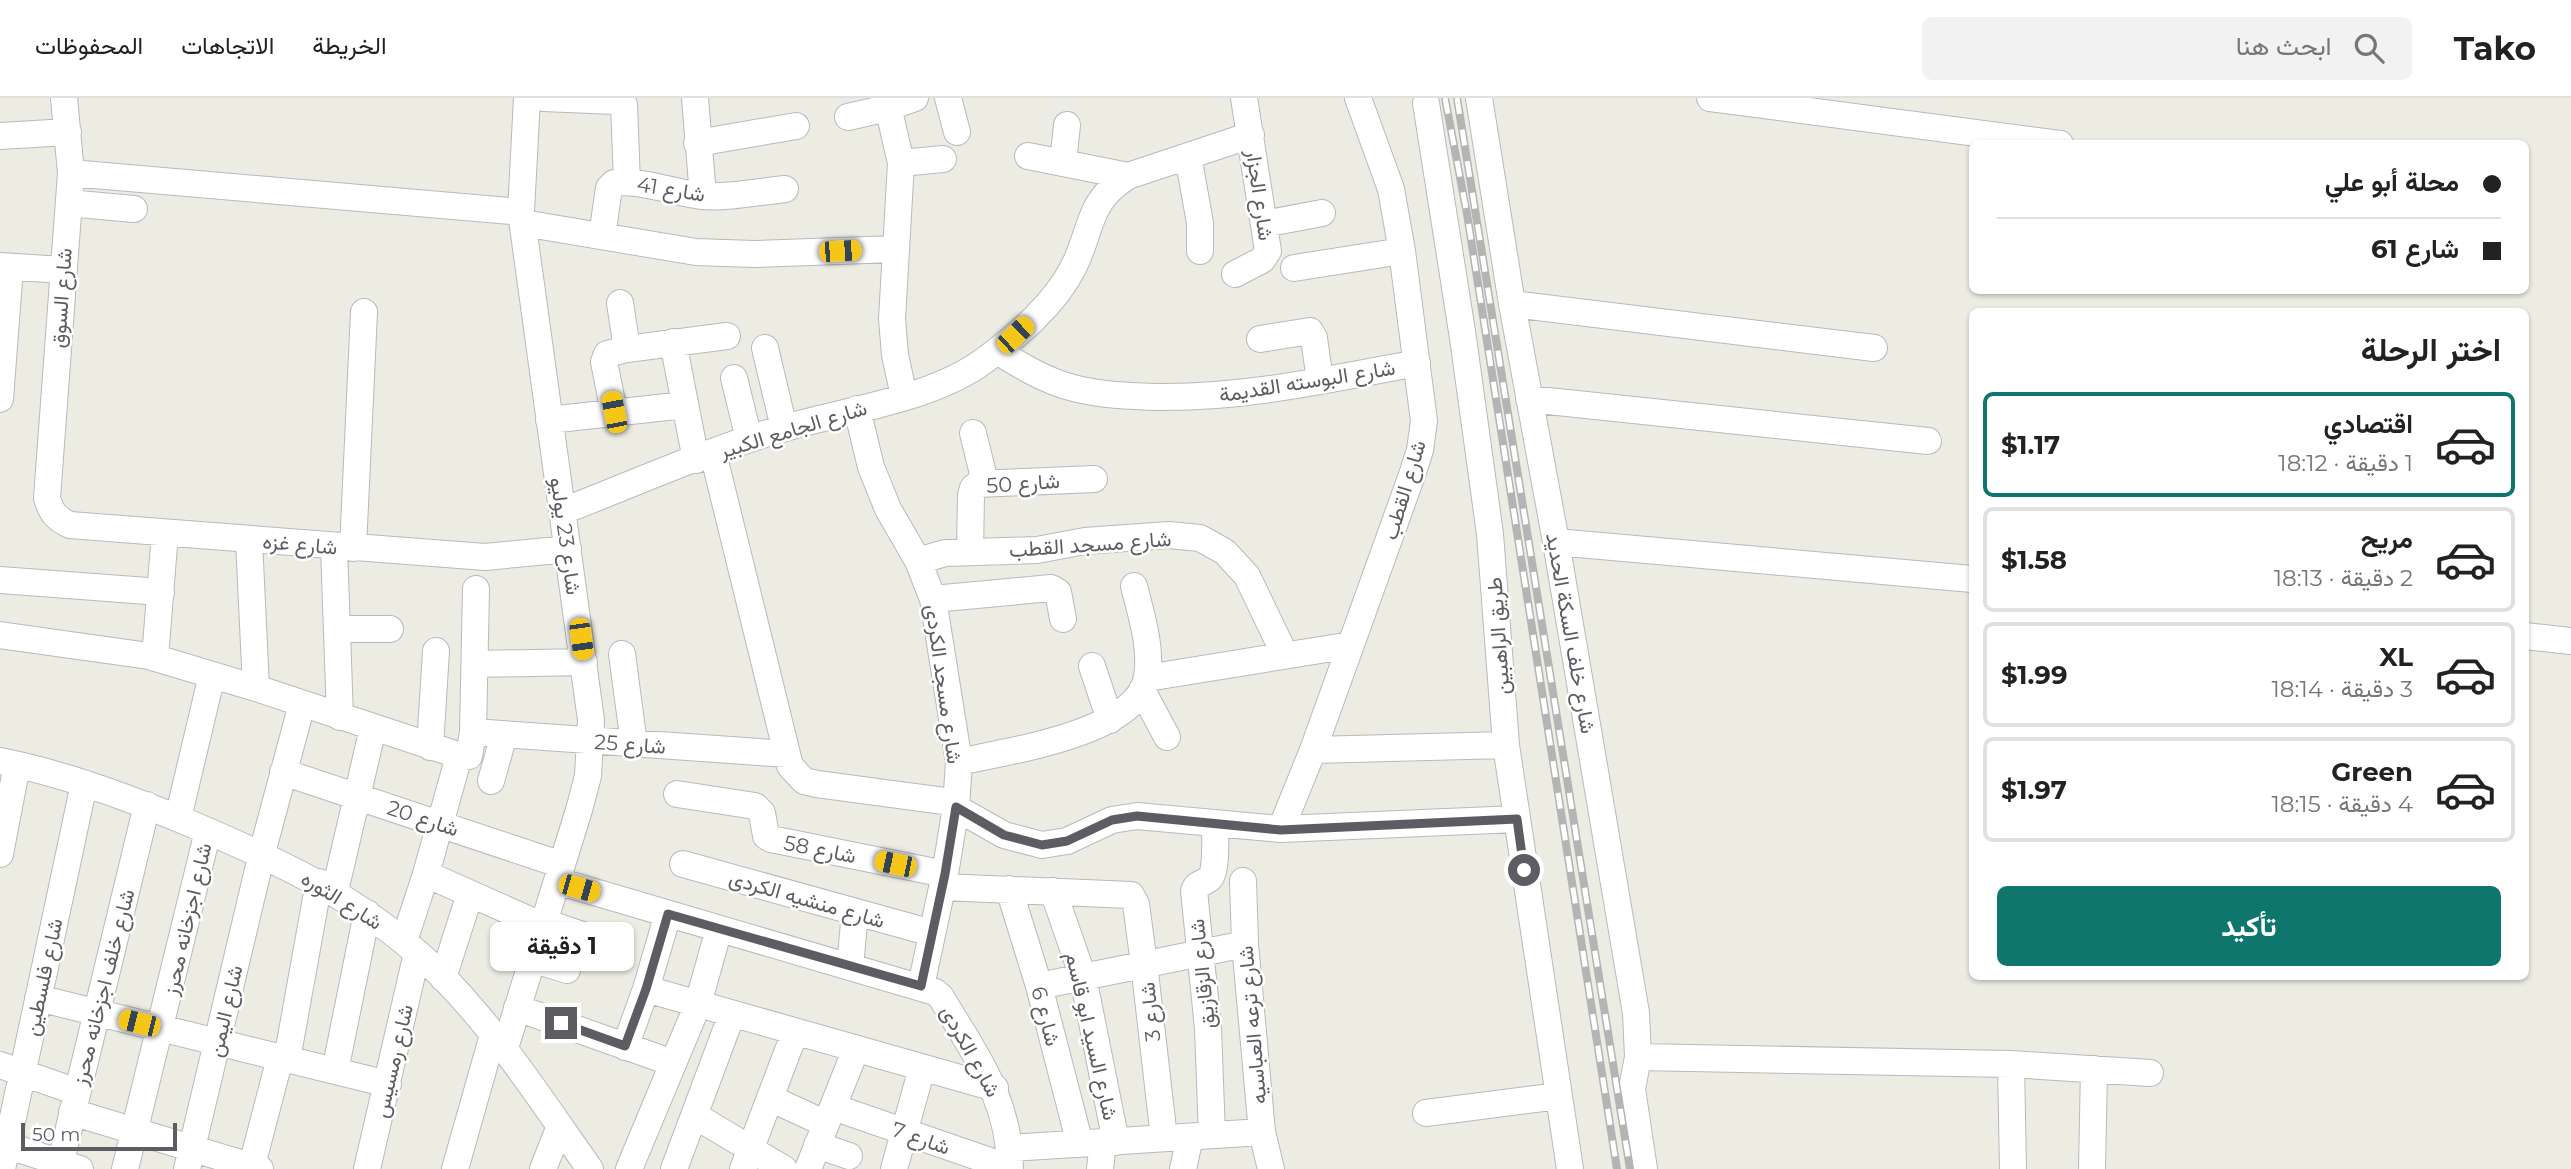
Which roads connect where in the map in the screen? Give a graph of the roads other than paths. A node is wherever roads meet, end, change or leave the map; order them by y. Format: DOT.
graph roads {
  1 [pos="64,98"];
  2 [pos="527,98"];
  3 [pos="543,98"];
  4 [pos="695,98"];
  5 [pos="915,98"];
  6 [pos="948,98"];
  7 [pos="1244,98"];
  8 [pos="1358,98"];
  9 [pos="1479,98"];
  10 [pos="1710,98"];
  11 [pos="886,103"];
  12 [pos="1426,103"];
  13 [pos="848,117"];
  14 [pos="1067,125"];
  15 [pos="796,126"];
  16 [pos="68,132"];
  17 [pos="957,132"];
  18 [pos="1251,135"];
  19 [pos="0,136"];
  20 [pos="2030,140"];
  21 [pos="697,144"];
  22 [pos="1028,156"];
  23 [pos="1188,156"];
  24 [pos="943,159"];
  25 [pos="901,163"];
  26 [pos="1063,163"];
  27 [pos="71,173"];
  28 [pos="104,176"];
  29 [pos="1128,176"];
  30 [pos="627,182"];
  31 [pos="785,189"];
  32 [pos="703,196"];
  33 [pos="134,209"];
  34 [pos="1322,213"];
  35 [pos="522,218"];
  36 [pos="1264,224"];
  37 [pos="602,236"];
  38 [pos="895,249"];
  39 [pos="1200,251"];
  40 [pos="1402,251"];
  41 [pos="5,267"];
  42 [pos="1294,268"];
  43 [pos="63,270"];
  44 [pos="1235,274"];
  45 [pos="620,303"];
  46 [pos="1512,304"];
  47 [pos="364,312"];
  48 [pos="3,320"];
  49 [pos="727,336"];
  50 [pos="1260,339"];
  51 [pos="673,342"];
  52 [pos="1006,343"];
  53 [pos="765,348"];
  54 [pos="1874,348"];
  55 [pos="627,349"];
  56 [pos="1417,363"];
  57 [pos="734,378"];
  58 [pos="1320,381"];
  59 [pos="904,396"];
  60 [pos="0,399"];
  61 [pos="1529,399"];
  62 [pos="685,405"];
  63 [pos="857,410"];
  64 [pos="614,412"];
  65 [pos="549,420"];
  66 [pos="783,428"];
  67 [pos="973,433"];
  68 [pos="749,439"];
  69 [pos="1928,441"];
  70 [pos="705,457"];
  71 [pos="1094,479"];
  72 [pos="985,482"];
  73 [pos="47,498"];
  74 [pos="563,511"];
  75 [pos="165,533"];
  76 [pos="249,540"];
  77 [pos="1556,542"];
  78 [pos="344,547"];
  79 [pos="568,549"];
  80 [pos="970,551"];
  81 [pos="918,561"];
  82 [pos="1969,579"];
  83 [pos="0,580"];
  84 [pos="1134,586"];
  85 [pos="476,589"];
  86 [pos="161,592"];
  87 [pos="933,599"];
  88 [pos="1063,619"];
  89 [pos="337,629"];
  90 [pos="390,629"];
  91 [pos="0,635"];
  92 [pos="2529,636"];
  93 [pos="2571,641"];
  94 [pos="1350,645"];
  95 [pos="436,651"];
  96 [pos="622,654"];
  97 [pos="1285,655"];
  98 [pos="155,658"];
  99 [pos="584,662"];
  100 [pos="475,664"];
  101 [pos="1092,666"];
  102 [pos="212,675"];
  103 [pos="1144,684"];
  104 [pos="256,688"];
  105 [pos="302,704"];
  106 [pos="340,717"];
  107 [pos="1110,720"];
  108 [pos="373,728"];
  109 [pos="473,732"];
  110 [pos="504,735"];
  111 [pos="1167,737"];
  112 [pos="592,741"];
  113 [pos="634,744"];
  114 [pos="1506,745"];
  115 [pos="430,747"];
  116 [pos="1313,750"];
  117 [pos="459,756"];
  118 [pos="788,760"];
  119 [pos="958,762"];
  120 [pos="9,763"];
  121 [pos="284,772"];
  122 [pos="491,782"];
  123 [pos="84,784"];
  124 [pos="677,794"];
  125 [pos="357,796"];
  126 [pos="147,805"];
  127 [pos="956,807"];
  128 [pos="178,818"];
  129 [pos="1517,819"];
  130 [pos="1215,823"];
  131 [pos="440,824"];
  132 [pos="1281,830"];
  133 [pos="208,831"];
  134 [pos="0,853"];
  135 [pos="262,853"];
  136 [pos="683,864"];
  137 [pos="559,873"];
  138 [pos="426,874"];
  139 [pos="944,880"];
  140 [pos="1243,881"];
  141 [pos="327,887"];
  142 [pos="1009,889"];
  143 [pos="1053,891"];
  144 [pos="470,894"];
  145 [pos="855,912"];
  146 [pos="367,913"];
  147 [pos="668,914"];
  148 [pos="543,924"];
  149 [pos="719,929"];
  150 [pos="932,933"];
  151 [pos="600,941"];
  152 [pos="1245,944"];
  153 [pos="410,947"];
  154 [pos="1200,953"];
  155 [pos="532,959"];
  156 [pos="1144,964"];
  157 [pos="850,966"];
  158 [pos="567,970"];
  159 [pos="1083,977"];
  160 [pos="443,978"];
  161 [pos="921,986"];
  162 [pos="1039,986"];
  163 [pos="646,989"];
  164 [pos="38,998"];
  165 [pos="698,1004"];
  166 [pos="517,1008"];
  167 [pos="96,1012"];
  168 [pos="732,1014"];
  169 [pos="161,1028"];
  170 [pos="795,1032"];
  171 [pos="218,1042"];
  172 [pos="499,1042"];
  173 [pos="625,1046"];
  174 [pos="856,1049"];
  175 [pos="1638,1057"];
  176 [pos="283,1058"];
  177 [pos="673,1063"];
  178 [pos="2011,1064"];
  179 [pos="922,1068"];
  180 [pos="11,1069"];
  181 [pos="2094,1069"];
  182 [pos="335,1071"];
  183 [pos="2150,1073"];
  184 [pos="388,1084"];
  185 [pos="995,1088"];
  186 [pos="1559,1096"];
  187 [pos="770,1098"];
  188 [pos="75,1102"];
  189 [pos="1426,1113"];
  190 [pos="694,1115"];
  191 [pos="560,1126"];
  192 [pos="134,1131"];
  193 [pos="904,1132"];
  194 [pos="1262,1132"];
  195 [pos="821,1136"];
  196 [pos="1189,1137"];
  197 [pos="1100,1142"];
  198 [pos="3,1153"];
  199 [pos="849,1156"];
  200 [pos="189,1159"];
  201 [pos="747,1159"];
  202 [pos="1010,1162"];
  203 [pos="66,1167"];
  204 [pos="678,1167"];
  205 [pos="254,1168"];
  206 [pos="125,1169"];
  207 [pos="367,1169"];
  208 [pos="455,1169"];
  209 [pos="543,1169"];
  210 [pos="590,1169"];
  211 [pos="629,1169"];
  212 [pos="785,1169"];
  213 [pos="894,1169"];
  214 [pos="1100,1169"];
  215 [pos="1184,1169"];
  216 [pos="1271,1169"];
  217 [pos="1570,1169"];
  218 [pos="1644,1169"];
  219 [pos="2013,1169"];
  220 [pos="2092,1169"];
  1 -- 16 [label="street, شارع السوق"];
  2 -- 35 [label="street, شارع 23 يوليو"];
  3 -- 30 [label="street"];
  4 -- 21 [label="street"];
  5 -- 11 [label="street"];
  6 -- 17 [label="street"];
  7 -- 18 [label="street, شارع الجزار"];
  8 -- 40 [label="street, شارع القطب"];
  9 -- 46 [label="street, شارع خلف السكة الحديد"];
  10 -- 20 [label="street"];
  11 -- 13 [label="street"];
  11 -- 25 [label="street"];
  12 -- 114 [label="street, طريق الراهبين"];
  14 -- 26 [label="street"];
  15 -- 21 [label="street"];
  16 -- 19 [label="street"];
  16 -- 27 [label="street, شارع السوق"];
  18 -- 23 [label="street"];
  18 -- 36 [label="street, شارع الجزار"];
  21 -- 32 [label="street"];
  22 -- 26 [label="street"];
  23 -- 29 [label="street"];
  23 -- 39 [label="street"];
  24 -- 25 [label="street"];
  25 -- 38 [label="street"];
  26 -- 29 [label="street"];
  27 -- 28 [label="street"];
  27 -- 43 [label="street, شارع السوق"];
  28 -- 33 [label="street"];
  28 -- 35 [label="street"];
  29 -- 52 [label="street, شارع الجامع الكبير"];
  30 -- 32 [label="street, شارع 41"];
  30 -- 37 [label="street, شارع 41"];
  31 -- 32 [label="street, شارع 41"];
  34 -- 36 [label="street"];
  35 -- 37 [label="street"];
  35 -- 65 [label="street, شارع 23 يوليو"];
  36 -- 44 [label="street, شارع الجزار"];
  37 -- 38 [label="street"];
  38 -- 59 [label="street"];
  40 -- 42 [label="street"];
  40 -- 56 [label="street, شارع القطب"];
  41 -- 43 [label="street"];
  41 -- 48 [label="street"];
  43 -- 73 [label="street, شارع السوق"];
  45 -- 55 [label="street"];
  46 -- 54 [label="street"];
  46 -- 61 [label="street, شارع خلف السكة الحديد"];
  47 -- 78 [label="street"];
  48 -- 60 [label="street"];
  49 -- 51 [label="street"];
  50 -- 58 [label="street"];
  51 -- 55 [label="street"];
  51 -- 62 [label="street"];
  52 -- 58 [label="street, شارع البوسته القديمة"];
  52 -- 59 [label="street, شارع الجامع الكبير"];
  53 -- 66 [label="street"];
  55 -- 64 [label="street"];
  56 -- 58 [label="street, شارع البوسته القديمة"];
  56 -- 94 [label="street, شارع القطب"];
  57 -- 68 [label="street"];
  59 -- 63 [label="street, شارع الجامع الكبير"];
  61 -- 69 [label="street"];
  61 -- 77 [label="street, شارع خلف السكة الحديد"];
  62 -- 64 [label="street"];
  62 -- 70 [label="street"];
  63 -- 66 [label="street, شارع الجامع الكبير"];
  63 -- 81 [label="street, شارع مسجد الكردى"];
  64 -- 65 [label="street"];
  65 -- 74 [label="street, شارع 23 يوليو"];
  66 -- 68 [label="street, شارع الجامع الكبير"];
  67 -- 72 [label="street"];
  68 -- 70 [label="street, شارع الجامع الكبير"];
  70 -- 74 [label="street, شارع الجامع الكبير"];
  70 -- 118 [label="street"];
  71 -- 72 [label="street, شارع 50"];
  72 -- 80 [label="street, شارع 50"];
  73 -- 75 [label="street, شارع غزه"];
  74 -- 79 [label="street, شارع 23 يوليو"];
  75 -- 76 [label="street, شارع غزه"];
  75 -- 86 [label="street"];
  76 -- 78 [label="street, شارع غزه"];
  76 -- 104 [label="street"];
  77 -- 82 [label="street"];
  77 -- 175 [label="street, شارع خلف السكة الحديد"];
  78 -- 79 [label="street, شارع غزه"];
  78 -- 89 [label="street"];
  79 -- 99 [label="street, شارع 23 يوليو"];
  80 -- 81 [label="street, شارع مسجد القطب"];
  80 -- 97 [label="street, شارع مسجد القطب"];
  81 -- 87 [label="street, شارع مسجد الكردى"];
  83 -- 86 [label="street"];
  84 -- 103 [label="street"];
  85 -- 100 [label="street"];
  86 -- 98 [label="street"];
  87 -- 88 [label="street"];
  87 -- 119 [label="street, شارع مسجد الكردى"];
  89 -- 90 [label="street"];
  89 -- 106 [label="street"];
  91 -- 98 [label="street"];
  92 -- 93 [label="street"];
  94 -- 97 [label="street"];
  94 -- 116 [label="street, شارع القطب"];
  95 -- 115 [label="street"];
  96 -- 113 [label="street"];
  97 -- 103 [label="street"];
  98 -- 102 [label="street"];
  99 -- 100 [label="street"];
  99 -- 112 [label="street, شارع 23 يوليو"];
  100 -- 109 [label="street"];
  101 -- 107 [label="street"];
  102 -- 104 [label="street"];
  102 -- 128 [label="street"];
  103 -- 107 [label="street"];
  103 -- 111 [label="street"];
  104 -- 105 [label="street"];
  105 -- 106 [label="street"];
  105 -- 121 [label="street, شارع اليمن"];
  106 -- 108 [label="street"];
  107 -- 119 [label="street"];
  108 -- 115 [label="street"];
  108 -- 125 [label="street"];
  109 -- 110 [label="street, شارع 25"];
  109 -- 117 [label="street, شارع رمسيس"];
  110 -- 112 [label="street, شارع 25"];
  110 -- 122 [label="street"];
  112 -- 113 [label="street, شارع 25"];
  112 -- 137 [label="street, شارع 23 يوليو"];
  113 -- 118 [label="street, شارع 25"];
  114 -- 116 [label="street"];
  114 -- 129 [label="street, طريق الراهبين"];
  115 -- 117 [label="street"];
  116 -- 132 [label="street, شارع القطب"];
  117 -- 131 [label="street, شارع رمسيس"];
  118 -- 127 [label="street"];
  119 -- 127 [label="street, شارع مسجد الكردى"];
  120 -- 123 [label="street, شارع الثوره"];
  120 -- 134 [label="street"];
  121 -- 125 [label="street, شارع 20"];
  121 -- 135 [label="street, شارع اليمن"];
  123 -- 126 [label="street, شارع الثوره"];
  123 -- 164 [label="street, شارع فلسطين"];
  124 -- 139 [label="street, شارع 58"];
  125 -- 131 [label="street, شارع 20"];
  125 -- 141 [label="street"];
  126 -- 128 [label="street, شارع الثوره"];
  126 -- 167 [label="street, شارع خلف اجزخانه محرز"];
  127 -- 130 [label="street"];
  127 -- 139 [label="street, شارع مسجد الكردى"];
  128 -- 133 [label="street, شارع الثوره"];
  129 -- 132 [label="street"];
  129 -- 186 [label="street, طريق الراهبين"];
  130 -- 132 [label="street"];
  130 -- 154 [label="street, شارع الزقازيق"];
  131 -- 137 [label="street, شارع 20"];
  131 -- 138 [label="street, شارع رمسيس"];
  133 -- 135 [label="street, شارع الثوره"];
  133 -- 169 [label="street, شارع اجزخانه محرز"];
  135 -- 141 [label="street, شارع الثوره"];
  135 -- 171 [label="street, شارع اليمن"];
  136 -- 145 [label="street, شارع منشيه الكردى"];
  137 -- 147 [label="street, شارع 20"];
  137 -- 148 [label="street, شارع 23 يوليو"];
  138 -- 144 [label="street"];
  138 -- 153 [label="street, شارع رمسيس"];
  139 -- 142 [label="street"];
  139 -- 150 [label="street, شارع مسجد الكردى"];
  140 -- 152 [label="street, شارع ترعه العباسيه"];
  141 -- 146 [label="street, شارع الثوره"];
  141 -- 176 [label="street"];
  142 -- 143 [label="street"];
  142 -- 162 [label="street, شارع 6"];
  143 -- 156 [label="street, شارع 3"];
  143 -- 159 [label="street, شارع السيد ابو قاسم"];
  144 -- 148 [label="street"];
  144 -- 160 [label="street"];
  145 -- 150 [label="street, شارع منشيه الكردى"];
  145 -- 157 [label="street"];
  146 -- 153 [label="street, شارع الثوره"];
  146 -- 182 [label="street"];
  147 -- 149 [label="street, شارع 20"];
  147 -- 163 [label="street"];
  148 -- 151 [label="street"];
  148 -- 155 [label="street, شارع 23 يوليو"];
  149 -- 157 [label="street, شارع 20"];
  149 -- 165 [label="street"];
  150 -- 161 [label="street, شارع مسجد الكردى"];
  152 -- 154 [label="street"];
  152 -- 194 [label="street, شارع ترعه العباسيه"];
  153 -- 160 [label="street, شارع الثوره"];
  153 -- 184 [label="street, شارع رمسيس"];
  154 -- 156 [label="street"];
  154 -- 196 [label="street, شارع الزقازيق"];
  155 -- 158 [label="street"];
  155 -- 166 [label="street, شارع 23 يوليو"];
  156 -- 159 [label="street"];
  156 -- 196 [label="street, شارع 3"];
  157 -- 161 [label="street, شارع 20"];
  159 -- 162 [label="street"];
  159 -- 197 [label="street, شارع السيد ابو قاسم"];
  160 -- 172 [label="street, شارع الثوره"];
  161 -- 185 [label="street, شارع الكردى"];
  162 -- 197 [label="street, شارع 6"];
  163 -- 165 [label="street"];
  163 -- 173 [label="street"];
  164 -- 167 [label="street"];
  164 -- 180 [label="street, شارع فلسطين"];
  165 -- 168 [label="street"];
  165 -- 177 [label="street"];
  166 -- 172 [label="street, شارع 23 يوليو"];
  166 -- 173 [label="street"];
  167 -- 169 [label="street"];
  167 -- 188 [label="street, شارع خلف اجزخانه محرز"];
  168 -- 170 [label="street"];
  168 -- 190 [label="street"];
  169 -- 171 [label="street"];
  169 -- 192 [label="street, شارع اجزخانه محرز"];
  170 -- 174 [label="street"];
  170 -- 187 [label="street"];
  171 -- 176 [label="street"];
  171 -- 200 [label="street, شارع اليمن"];
  172 -- 191 [label="street, شارع الثوره"];
  172 -- 208 [label="street, شارع 23 يوليو"];
  173 -- 177 [label="street"];
  174 -- 179 [label="street"];
  174 -- 195 [label="street"];
  175 -- 178 [label="street"];
  175 -- 218 [label="street, شارع خلف السكة الحديد"];
  176 -- 182 [label="street"];
  176 -- 205 [label="street"];
  177 -- 211 [label="street"];
  178 -- 181 [label="street"];
  178 -- 219 [label="street"];
  179 -- 185 [label="street"];
  179 -- 193 [label="street"];
  180 -- 188 [label="street"];
  180 -- 198 [label="street, شارع فلسطين"];
  181 -- 183 [label="street"];
  181 -- 220 [label="street"];
  182 -- 184 [label="street"];
  184 -- 207 [label="street, شارع رمسيس"];
  185 -- 202 [label="street, شارع الكردى"];
  186 -- 189 [label="street"];
  186 -- 217 [label="street, طريق الراهبين"];
  187 -- 195 [label="street"];
  187 -- 201 [label="street"];
  188 -- 192 [label="street"];
  188 -- 203 [label="street, شارع خلف اجزخانه محرز"];
  190 -- 201 [label="street"];
  190 -- 204 [label="street"];
  191 -- 209 [label="street"];
  191 -- 210 [label="street, شارع الثوره"];
  192 -- 200 [label="street"];
  192 -- 206 [label="street, شارع اجزخانه محرز"];
  193 -- 195 [label="street, شارع 7"];
  193 -- 202 [label="street, شارع 7"];
  193 -- 213 [label="street"];
  194 -- 196 [label="street"];
  194 -- 216 [label="street, شارع ترعه العباسيه"];
  195 -- 199 [label="street"];
  196 -- 197 [label="street"];
  196 -- 215 [label="street"];
  197 -- 202 [label="street"];
  197 -- 214 [label="street"];
  198 -- 203 [label="street"];
  200 -- 205 [label="street"];
  201 -- 212 [label="street"];
}
